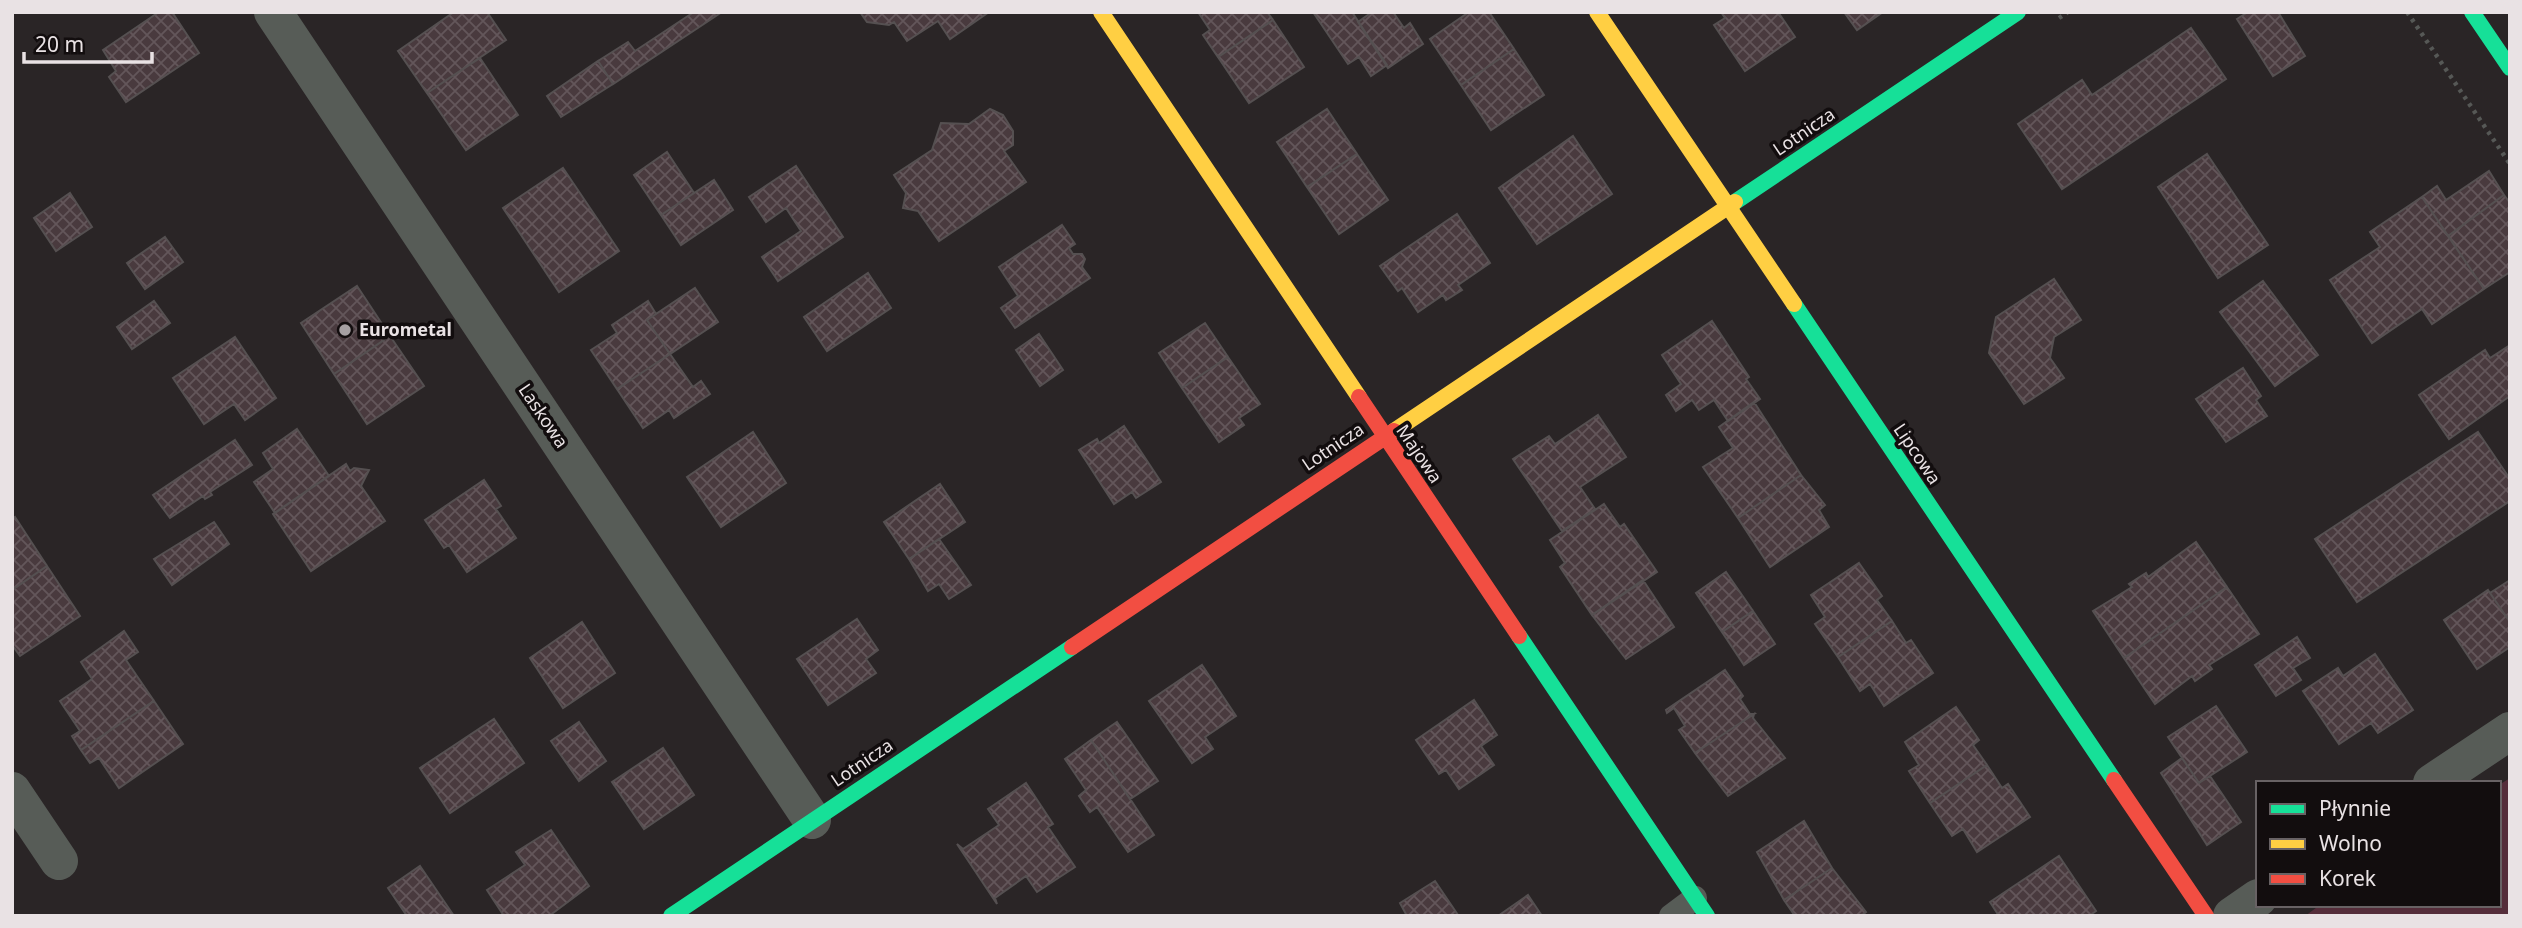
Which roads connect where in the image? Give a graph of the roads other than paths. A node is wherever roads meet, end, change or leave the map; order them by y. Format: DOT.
graph roads {
  1 [pos="274,12"];
  2 [pos="1101,12"];
  3 [pos="1597,12"];
  4 [pos="2018,12"];
  5 [pos="2472,12"];
  6 [pos="2510,68"];
  7 [pos="1726,207"];
  8 [pos="1383,436"];
  9 [pos="2510,731"];
  10 [pos="2435,781"];
  11 [pos="12,790"];
  12 [pos="812,820"];
  13 [pos="59,861"];
  14 [pos="2256,899"];
  15 [pos="1701,907"];
  16 [pos="671,916"];
  17 [pos="1671,916"];
  18 [pos="2206,916"];
  19 [pos="2232,916"];
  1 -- 12 [label="street, Laskowa"];
  2 -- 8 [label="street, Majowa"];
  3 -- 7 [label="street, Lipcowa"];
  4 -- 7 [label="street, Lotnicza"];
  5 -- 6 [label="street"];
  7 -- 8 [label="street, Lotnicza"];
  7 -- 18 [label="street, Lipcowa"];
  8 -- 12 [label="street, Lotnicza"];
  8 -- 15 [label="street, Majowa"];
  9 -- 10 [label="street"];
  11 -- 13 [label="street"];
  12 -- 16 [label="street, Lotnicza"];
  14 -- 19 [label="street"];
  15 -- 17 [label="lane"];
}
